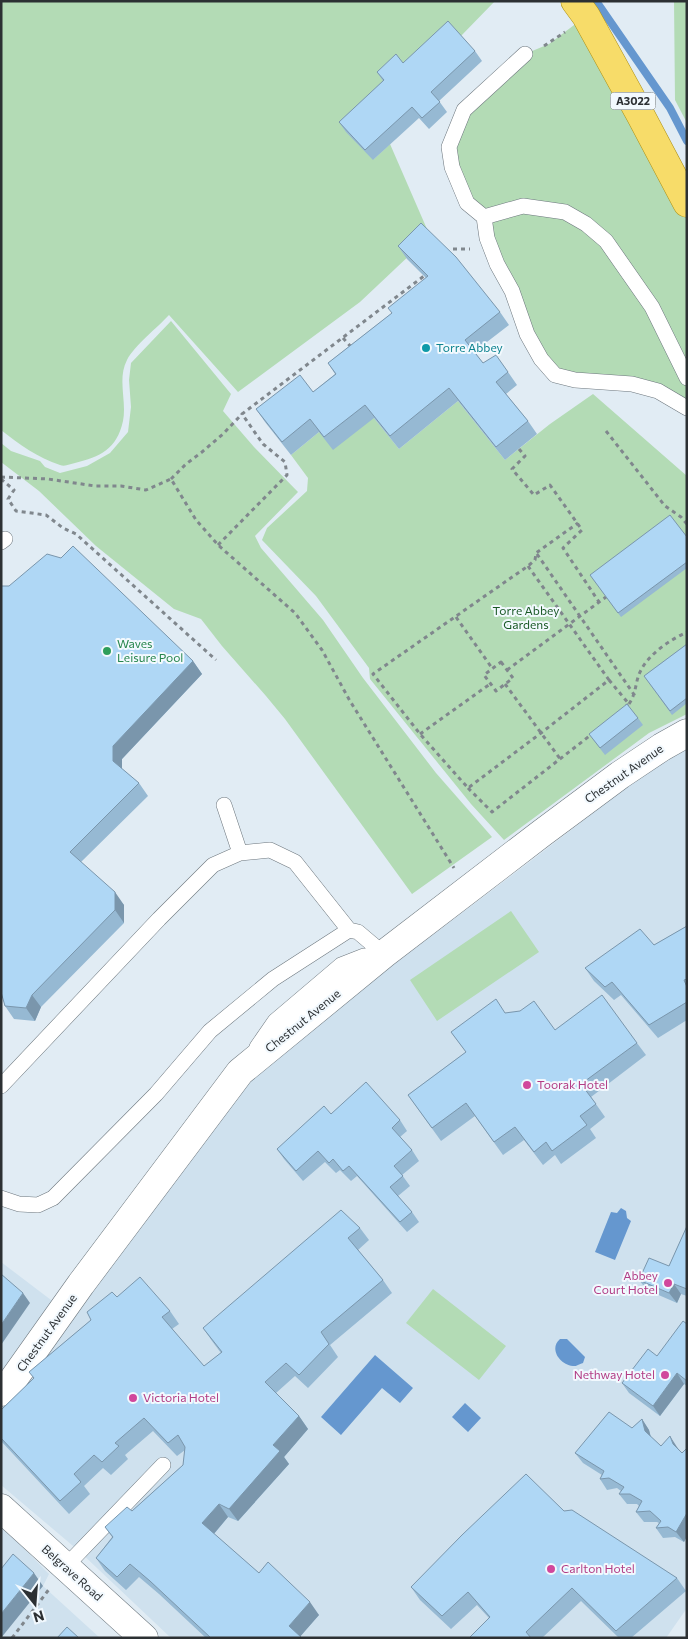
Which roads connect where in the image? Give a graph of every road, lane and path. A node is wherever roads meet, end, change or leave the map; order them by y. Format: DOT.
graph roads {
  1 [pos="580,9"];
  2 [pos="524,54"];
  3 [pos="687,203"];
  4 [pos="484,217"];
  5 [pos="424,276"];
  6 [pos="343,338"];
  7 [pos="355,351"];
  8 [pos="687,378"];
  9 [pos="687,408"];
  10 [pos="242,414"];
  11 [pos="606,431"];
  12 [pos="519,449"];
  13 [pos="1,478"];
  14 [pos="171,479"];
  15 [pos="578,523"];
  16 [pos="687,524"];
  17 [pos="218,545"];
  18 [pos="536,553"];
  19 [pos="528,566"];
  20 [pos="606,597"];
  21 [pos="599,602"];
  22 [pos="581,615"];
  23 [pos="456,617"];
  24 [pos="569,624"];
  25 [pos="687,632"];
  26 [pos="216,660"];
  27 [pos="492,668"];
  28 [pos="507,670"];
  29 [pos="610,680"];
  30 [pos="490,684"];
  31 [pos="505,684"];
  32 [pos="635,696"];
  33 [pos="629,704"];
  34 [pos="622,710"];
  35 [pos="599,729"];
  36 [pos="420,734"];
  37 [pos="541,734"];
  38 [pos="687,734"];
  39 [pos="561,760"];
  40 [pos="468,788"];
  41 [pos="224,804"];
  42 [pos="240,853"];
  43 [pos="468,889"];
  44 [pos="348,930"];
  45 [pos="384,954"];
  46 [pos="240,1072"];
  47 [pos="1,1086"];
  48 [pos="1,1198"];
  49 [pos="1,1392"];
  50 [pos="163,1465"];
  51 [pos="1,1508"];
  52 [pos="65,1567"];
  53 [pos="12,1638"];
  54 [pos="144,1638"];
  1 -- 2 [label="path"];
  1 -- 3 [label="main road, A3022"];
  2 -- 4 [label="lane"];
  4 -- 8 [label="lane"];
  4 -- 9 [label="lane"];
  5 -- 6 [label="path"];
  6 -- 7 [label="path"];
  6 -- 10 [label="path"];
  10 -- 14 [label="path"];
  10 -- 17 [label="path"];
  11 -- 16 [label="path"];
  12 -- 15 [label="path"];
  13 -- 14 [label="path"];
  13 -- 26 [label="path"];
  14 -- 17 [label="path"];
  15 -- 18 [label="path"];
  15 -- 21 [label="path"];
  17 -- 43 [label="path"];
  18 -- 19 [label="path"];
  18 -- 22 [label="path"];
  19 -- 23 [label="path"];
  19 -- 24 [label="path"];
  20 -- 21 [label="path"];
  21 -- 22 [label="path"];
  22 -- 24 [label="path"];
  22 -- 32 [label="path"];
  23 -- 27 [label="path"];
  23 -- 36 [label="path"];
  24 -- 28 [label="path"];
  24 -- 29 [label="path"];
  25 -- 32 [label="path"];
  27 -- 28 [label="path"];
  27 -- 30 [label="path"];
  28 -- 31 [label="path"];
  29 -- 33 [label="path"];
  29 -- 37 [label="path"];
  30 -- 31 [label="path"];
  30 -- 36 [label="path"];
  31 -- 37 [label="path"];
  32 -- 33 [label="path"];
  33 -- 34 [label="path"];
  35 -- 39 [label="path"];
  36 -- 40 [label="path"];
  37 -- 39 [label="path"];
  37 -- 40 [label="path"];
  38 -- 43 [label="street, Chestnut Avenue"];
  39 -- 40 [label="path"];
  41 -- 42 [label="lane"];
  42 -- 44 [label="lane"];
  42 -- 47 [label="lane"];
  43 -- 45 [label="street, Chestnut Avenue"];
  44 -- 45 [label="lane"];
  44 -- 48 [label="lane"];
  45 -- 46 [label="street, Chestnut Avenue"];
  45 -- 46 [label="lane"];
  46 -- 49 [label="street, Chestnut Avenue"];
  50 -- 52 [label="lane"];
  51 -- 52 [label="street, Belgrave Road"];
  52 -- 53 [label="path"];
  52 -- 54 [label="street, Belgrave Road"];
}
